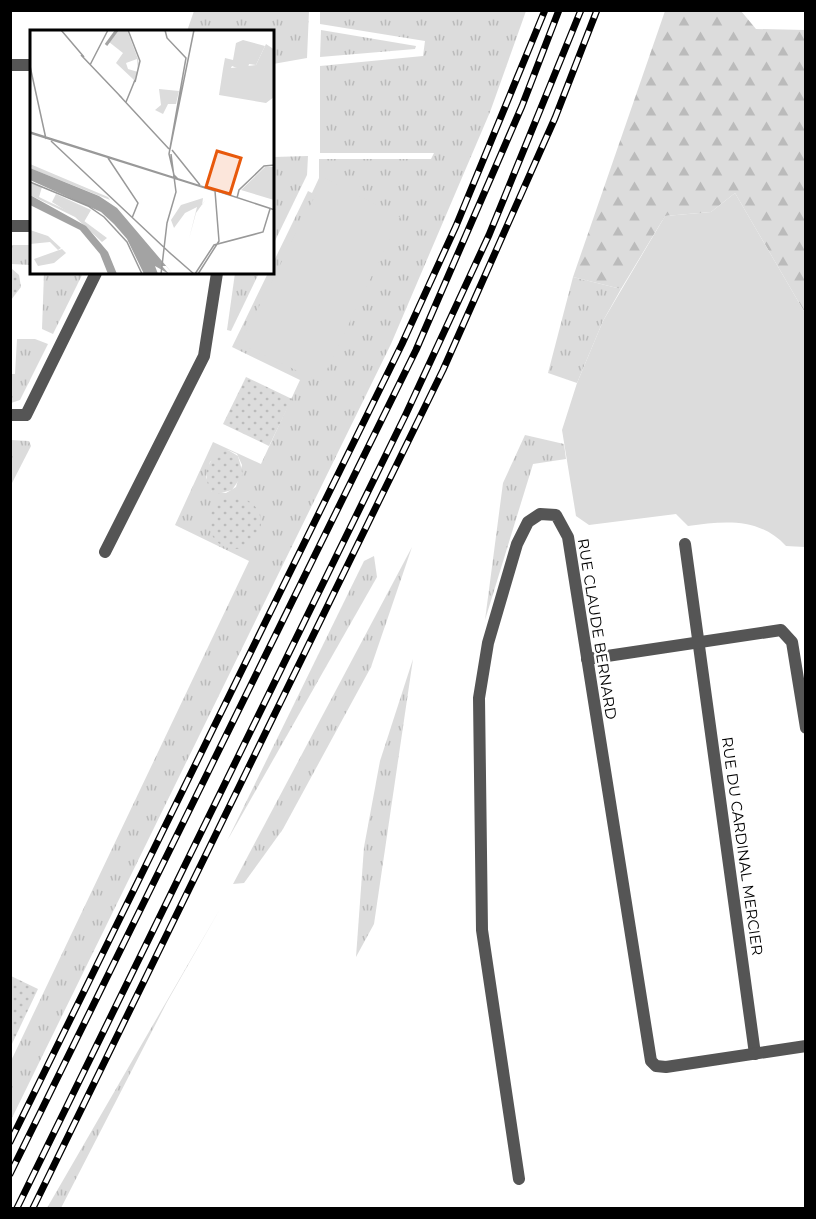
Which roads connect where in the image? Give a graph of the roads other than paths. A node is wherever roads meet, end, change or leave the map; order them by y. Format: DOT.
graph roads {
  1 [pos="10,65"];
  2 [pos="30,65"];
  3 [pos="10,226"];
  4 [pos="30,226"];
  5 [pos="96,274"];
  6 [pos="217,274"];
  7 [pos="10,415"];
  8 [pos="684,544"];
  9 [pos="105,552"];
  10 [pos="698,642"];
  11 [pos="587,659"];
  12 [pos="806,729"];
  13 [pos="806,1046"];
  14 [pos="755,1054"];
  15 [pos="519,1179"];
  1 -- 2 [label="street"];
  3 -- 4 [label="street"];
  5 -- 7 [label="street"];
  6 -- 9 [label="street"];
  8 -- 10 [label="street, RUE DU CARDINAL MERCIER"];
  10 -- 11 [label="street"];
  10 -- 12 [label="street"];
  10 -- 14 [label="street, RUE DU CARDINAL MERCIER"];
  11 -- 14 [label="street, RUE CLAUDE BERNARD"];
  11 -- 15 [label="street, RUE CLAUDE BERNARD"];
  13 -- 14 [label="street"];
}
